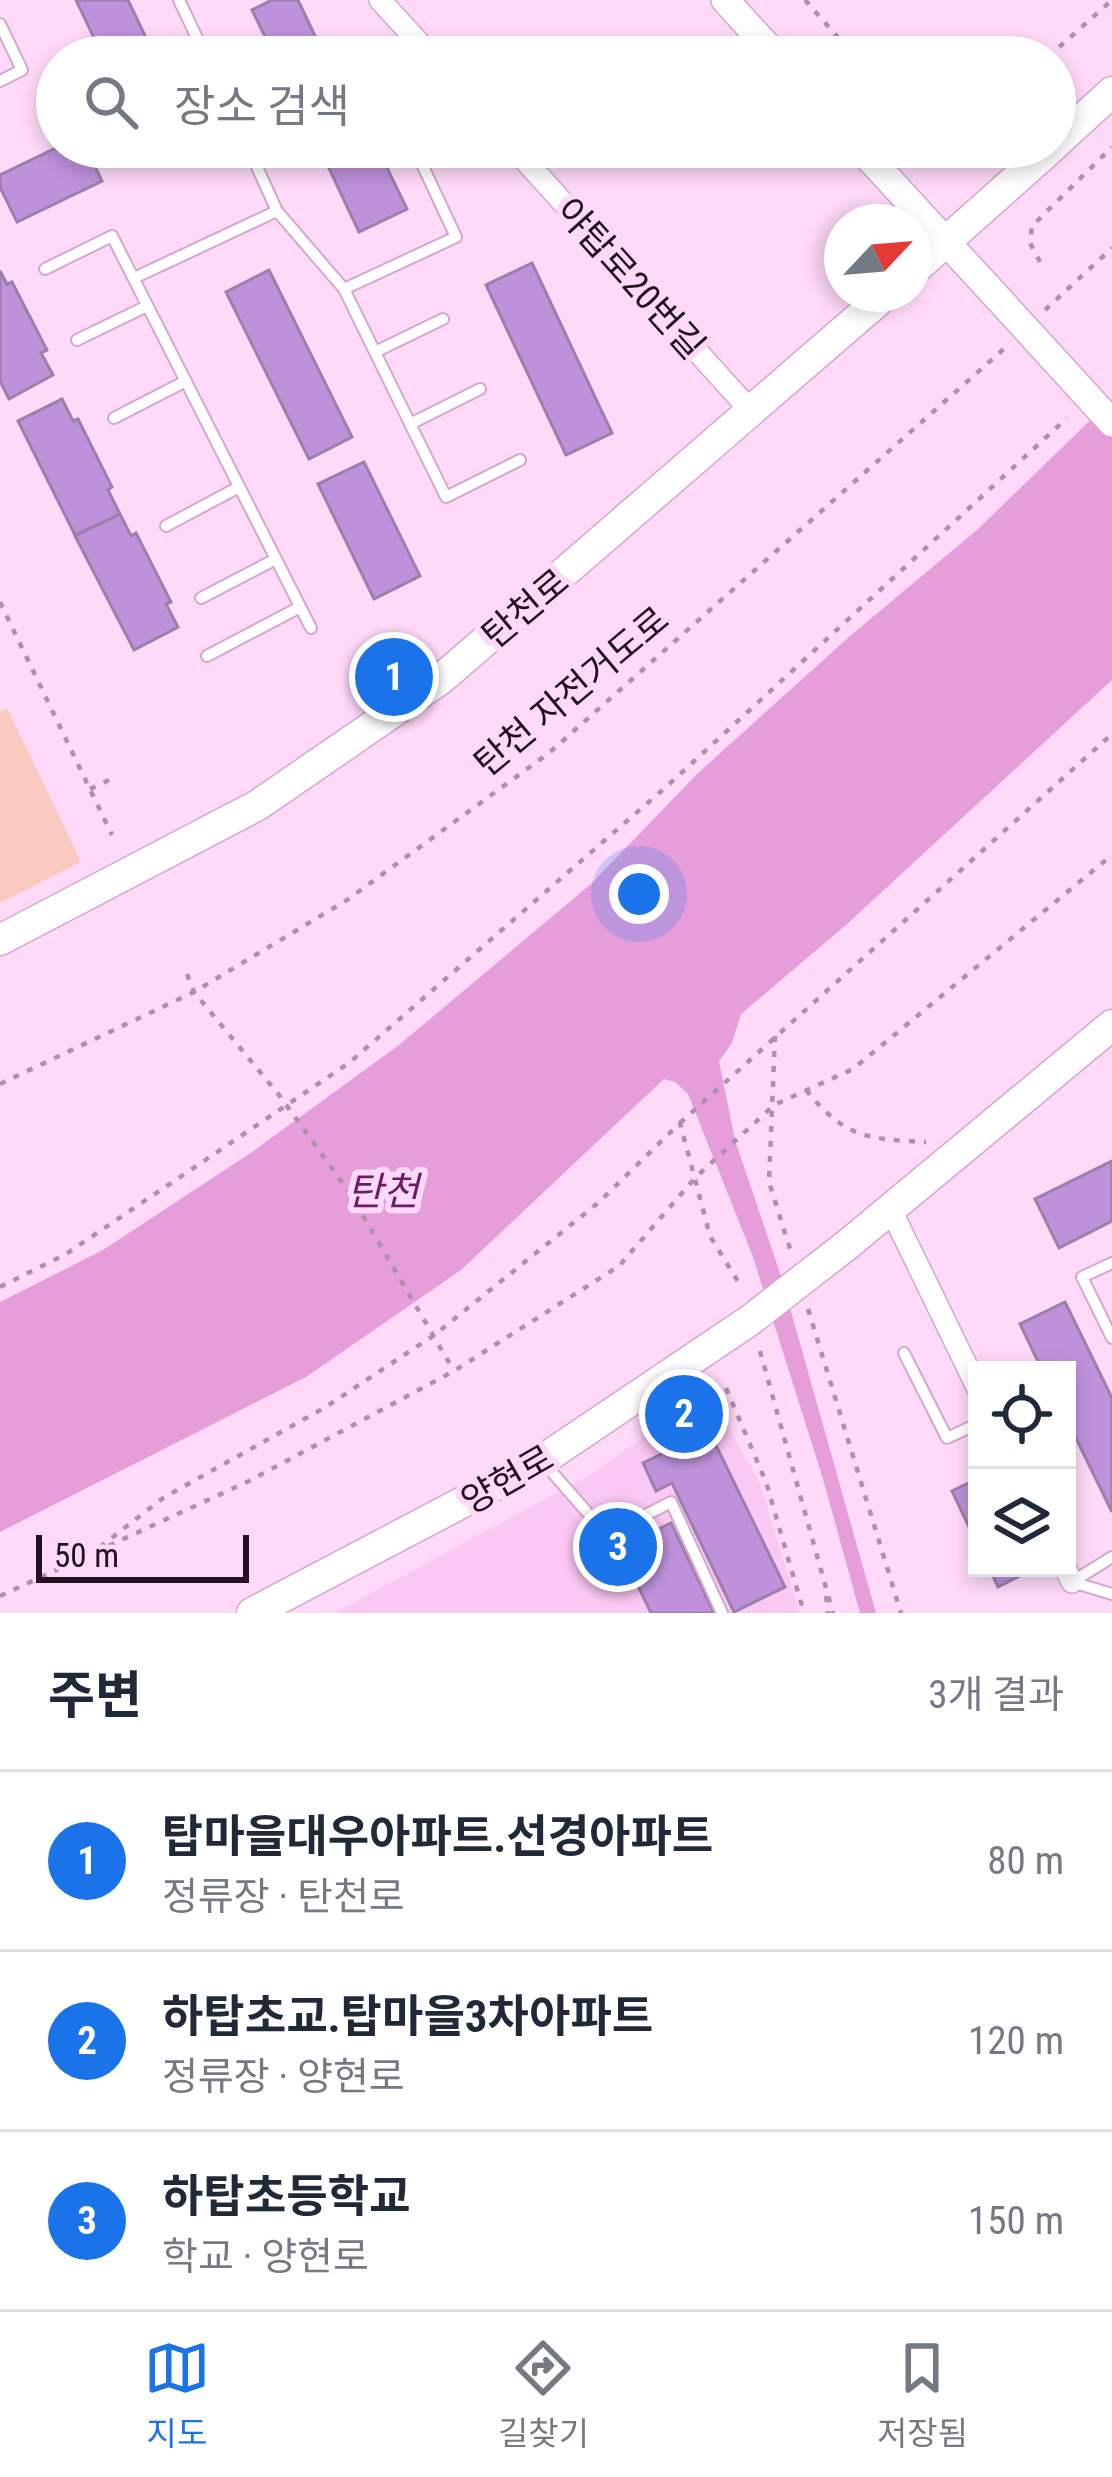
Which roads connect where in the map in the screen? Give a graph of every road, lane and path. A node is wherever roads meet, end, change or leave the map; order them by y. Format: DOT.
graph roads {
  1 [pos="179,0"];
  2 [pos="380,0"];
  3 [pos="725,0"];
  4 [pos="805,0"];
  5 [pos="1112,0"];
  6 [pos="0,24"];
  7 [pos="196,36"];
  8 [pos="412,36"];
  9 [pos="758,36"];
  10 [pos="837,36"];
  11 [pos="1072,36"];
  12 [pos="0,81"];
  13 [pos="1112,92"];
  14 [pos="1076,125"];
  15 [pos="1112,147"];
  16 [pos="258,168"];
  17 [pos="424,168"];
  18 [pos="532,168"];
  19 [pos="878,168"];
  20 [pos="1029,168"];
  21 [pos="277,211"];
  22 [pos="946,244"];
  23 [pos="1112,248"];
  24 [pos="932,256"];
  25 [pos="1040,262"];
  26 [pos="45,268"];
  27 [pos="134,278"];
  28 [pos="344,289"];
  29 [pos="147,305"];
  30 [pos="865,312"];
  31 [pos="443,319"];
  32 [pos="1033,322"];
  33 [pos="1017,336"];
  34 [pos="77,340"];
  35 [pos="375,352"];
  36 [pos="186,381"];
  37 [pos="480,389"];
  38 [pos="749,409"];
  39 [pos="1077,409"];
  40 [pos="114,418"];
  41 [pos="1112,423"];
  42 [pos="410,424"];
  43 [pos="520,460"];
  44 [pos="239,487"];
  45 [pos="166,526"];
  46 [pos="276,559"];
  47 [pos="201,598"];
  48 [pos="0,602"];
  49 [pos="300,607"];
  50 [pos="311,628"];
  51 [pos="207,656"];
  52 [pos="1112,734"];
  53 [pos="109,780"];
  54 [pos="90,789"];
  55 [pos="112,835"];
  56 [pos="1112,855"];
  57 [pos="0,940"];
  58 [pos="187,974"];
  59 [pos="194,992"];
  60 [pos="1112,1025"];
  61 [pos="775,1036"];
  62 [pos="0,1084"];
  63 [pos="806,1090"];
  64 [pos="286,1106"];
  65 [pos="774,1106"];
  66 [pos="680,1123"];
  67 [pos="970,1142"];
  68 [pos="694,1178"];
  69 [pos="890,1208"];
  70 [pos="1112,1263"];
  71 [pos="795,1268"];
  72 [pos="0,1287"];
  73 [pos="802,1289"];
  74 [pos="750,1320"];
  75 [pos="433,1336"];
  76 [pos="1112,1338"];
  77 [pos="904,1353"];
  78 [pos="968,1368"];
  79 [pos="454,1371"];
  80 [pos="726,1388"];
  81 [pos="968,1428"];
  82 [pos="542,1461"];
  83 [pos="91,1554"];
  84 [pos="1112,1557"];
  85 [pos="1076,1572"];
  86 [pos="1074,1577"];
  87 [pos="1112,1594"];
  88 [pos="0,1596"];
  89 [pos="254,1613"];
  90 [pos="722,1613"];
  91 [pos="804,1613"];
  92 [pos="831,1613"];
  93 [pos="901,1613"];
  1 -- 7 [label="lane"];
  2 -- 8 [label="street"];
  3 -- 9 [label="street"];
  4 -- 10 [label="path"];
  5 -- 11 [label="path"];
  6 -- 12 [label="lane"];
  13 -- 14 [label="main road"];
  15 -- 25 [label="path"];
  16 -- 21 [label="lane"];
  17 -- 28 [label="lane"];
  18 -- 38 [label="street, 야탑로20번길"];
  19 -- 22 [label="street"];
  20 -- 22 [label="main road"];
  21 -- 27 [label="lane"];
  21 -- 28 [label="lane"];
  22 -- 24 [label="main road"];
  22 -- 41 [label="street, bridge"];
  23 -- 32 [label="path"];
  26 -- 27 [label="lane"];
  27 -- 29 [label="lane"];
  28 -- 35 [label="lane"];
  29 -- 34 [label="lane"];
  29 -- 36 [label="lane"];
  30 -- 38 [label="main road, 탄천로"];
  31 -- 35 [label="lane"];
  33 -- 59 [label="path, 탄천 자전거도로"];
  35 -- 42 [label="lane"];
  36 -- 40 [label="lane"];
  36 -- 44 [label="lane"];
  37 -- 42 [label="lane"];
  38 -- 57 [label="main road, 탄천로"];
  39 -- 64 [label="path"];
  42 -- 43 [label="lane"];
  44 -- 45 [label="lane"];
  44 -- 46 [label="lane"];
  46 -- 47 [label="lane"];
  46 -- 49 [label="lane"];
  48 -- 54 [label="path"];
  49 -- 50 [label="lane"];
  49 -- 51 [label="lane"];
  52 -- 61 [label="path"];
  53 -- 54 [label="path"];
  54 -- 55 [label="path"];
  56 -- 63 [label="path"];
  58 -- 59 [label="path"];
  59 -- 62 [label="path, 탄천 자전거도로"];
  59 -- 64 [label="path"];
  60 -- 67 [label="main road"];
  61 -- 65 [label="path"];
  61 -- 66 [label="path"];
  63 -- 65 [label="path"];
  63 -- 67 [label="path"];
  64 -- 72 [label="path"];
  64 -- 75 [label="path"];
  65 -- 68 [label="path"];
  65 -- 71 [label="path"];
  66 -- 68 [label="path"];
  66 -- 75 [label="path"];
  67 -- 69 [label="main road"];
  68 -- 74 [label="path"];
  68 -- 79 [label="path"];
  69 -- 74 [label="main road, 양현로, bridge"];
  69 -- 78 [label="street"];
  70 -- 76 [label="lane"];
  73 -- 93 [label="path"];
  74 -- 82 [label="main road, 양현로"];
  74 -- 92 [label="path"];
  75 -- 79 [label="path"];
  75 -- 83 [label="path"];
  77 -- 81 [label="lane"];
  79 -- 83 [label="path"];
  80 -- 91 [label="path"];
  82 -- 89 [label="main road, 양현로"];
  82 -- 90 [label="lane"];
  83 -- 88 [label="path"];
  84 -- 85 [label="lane"];
  86 -- 87 [label="lane"];
}
